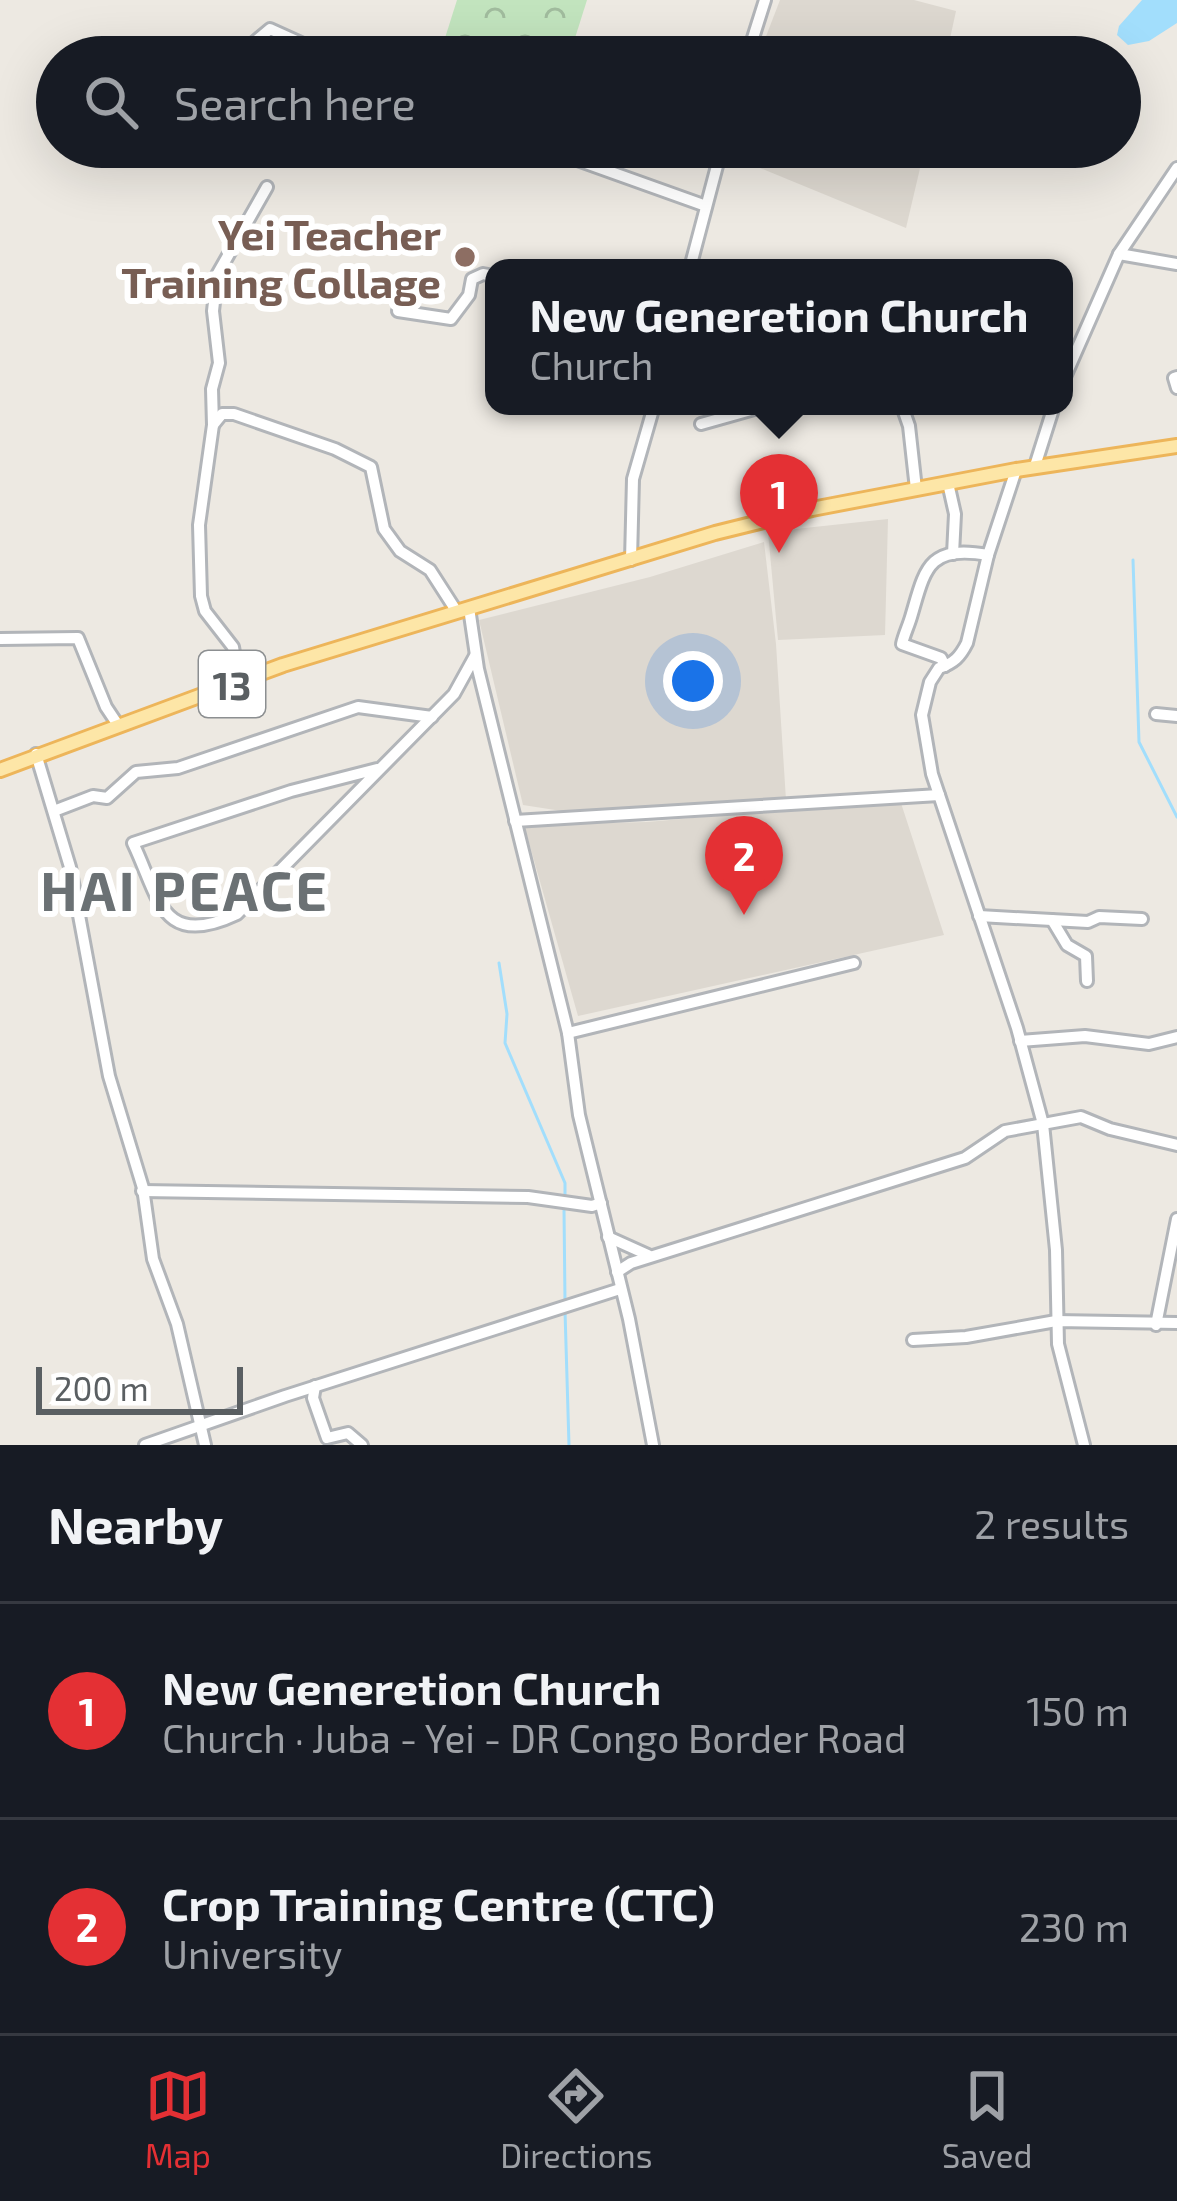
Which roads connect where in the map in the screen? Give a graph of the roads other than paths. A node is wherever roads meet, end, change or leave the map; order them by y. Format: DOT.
graph roads {
  1 [pos="765,0"];
  2 [pos="754,36"];
  3 [pos="600,168"];
  4 [pos="716,168"];
  5 [pos="1176,171"];
  6 [pos="267,188"];
  7 [pos="706,206"];
  8 [pos="1119,254"];
  9 [pos="692,259"];
  10 [pos="1177,264"];
  11 [pos="485,274"];
  12 [pos="398,310"];
  13 [pos="1073,359"];
  14 [pos="1177,377"];
  15 [pos="1177,388"];
  16 [pos="651,415"];
  17 [pos="733,415"];
  18 [pos="905,415"];
  19 [pos="1051,415"];
  20 [pos="701,424"];
  21 [pos="213,425"];
  22 [pos="1177,446"];
  23 [pos="1035,466"];
  24 [pos="1016,470"];
  25 [pos="948,483"];
  26 [pos="916,489"];
  27 [pos="953,554"];
  28 [pos="988,555"];
  29 [pos="631,560"];
  30 [pos="463,610"];
  31 [pos="0,639"];
  32 [pos="476,654"];
  33 [pos="945,666"];
  34 [pos="239,681"];
  35 [pos="1156,714"];
  36 [pos="1177,716"];
  37 [pos="432,717"];
  38 [pos="118,725"];
  39 [pos="36,754"];
  40 [pos="377,769"];
  41 [pos="0,770"];
  42 [pos="939,796"];
  43 [pos="54,811"];
  44 [pos="515,821"];
  45 [pos="979,916"];
  46 [pos="1142,919"];
  47 [pos="1052,920"];
  48 [pos="854,963"];
  49 [pos="1087,981"];
  50 [pos="568,1033"];
  51 [pos="1177,1037"];
  52 [pos="1020,1041"];
  53 [pos="1043,1124"];
  54 [pos="1177,1145"];
  55 [pos="142,1191"];
  56 [pos="601,1203"];
  57 [pos="1177,1219"];
  58 [pos="608,1237"];
  59 [pos="654,1256"];
  60 [pos="617,1272"];
  61 [pos="620,1289"];
  62 [pos="1056,1321"];
  63 [pos="1177,1323"];
  64 [pos="1156,1324"];
  65 [pos="914,1340"];
  66 [pos="315,1386"];
  67 [pos="201,1426"];
  68 [pos="145,1445"];
  69 [pos="205,1445"];
  70 [pos="362,1445"];
  71 [pos="653,1445"];
  72 [pos="1084,1445"];
  1 -- 2 [label="street"];
  3 -- 7 [label="street"];
  4 -- 7 [label="street"];
  5 -- 8 [label="street"];
  6 -- 21 [label="street"];
  7 -- 9 [label="street"];
  8 -- 10 [label="street"];
  8 -- 13 [label="street"];
  11 -- 12 [label="street"];
  14 -- 15 [label="street"];
  16 -- 29 [label="street"];
  17 -- 20 [label="street"];
  18 -- 26 [label="street"];
  19 -- 23 [label="street"];
  21 -- 30 [label="street"];
  21 -- 34 [label="street"];
  22 -- 23 [label="main road, 13"];
  23 -- 24 [label="main road, 13"];
  24 -- 25 [label="main road, 13"];
  24 -- 28 [label="street"];
  25 -- 26 [label="main road, 13"];
  25 -- 27 [label="street"];
  26 -- 29 [label="main road, 13"];
  27 -- 28 [label="street"];
  27 -- 33 [label="street"];
  28 -- 33 [label="street"];
  29 -- 30 [label="main road, 13"];
  30 -- 32 [label="street"];
  30 -- 34 [label="main road, 13"];
  31 -- 38 [label="street"];
  32 -- 37 [label="street"];
  32 -- 44 [label="street"];
  33 -- 42 [label="street"];
  34 -- 38 [label="main road, 13"];
  35 -- 36 [label="street"];
  37 -- 40 [label="street"];
  37 -- 43 [label="street"];
  38 -- 39 [label="main road, 13"];
  39 -- 41 [label="main road, 13"];
  39 -- 43 [label="street"];
  40 -- 40 [label="street"];
  42 -- 44 [label="street"];
  42 -- 45 [label="street"];
  43 -- 55 [label="street"];
  44 -- 50 [label="street"];
  45 -- 47 [label="street"];
  45 -- 52 [label="street"];
  46 -- 47 [label="street"];
  47 -- 49 [label="street"];
  48 -- 50 [label="street"];
  50 -- 56 [label="street"];
  51 -- 52 [label="street"];
  52 -- 53 [label="street"];
  53 -- 54 [label="street"];
  53 -- 59 [label="street"];
  53 -- 62 [label="street"];
  55 -- 56 [label="street"];
  55 -- 67 [label="street"];
  56 -- 58 [label="street"];
  57 -- 64 [label="street"];
  58 -- 59 [label="street"];
  58 -- 60 [label="street"];
  59 -- 60 [label="street"];
  60 -- 61 [label="street"];
  61 -- 66 [label="street"];
  61 -- 71 [label="street"];
  62 -- 64 [label="street"];
  62 -- 65 [label="street"];
  62 -- 72 [label="street"];
  63 -- 64 [label="street"];
  66 -- 67 [label="street"];
  66 -- 70 [label="street"];
  67 -- 68 [label="street"];
  67 -- 69 [label="street"];
}
